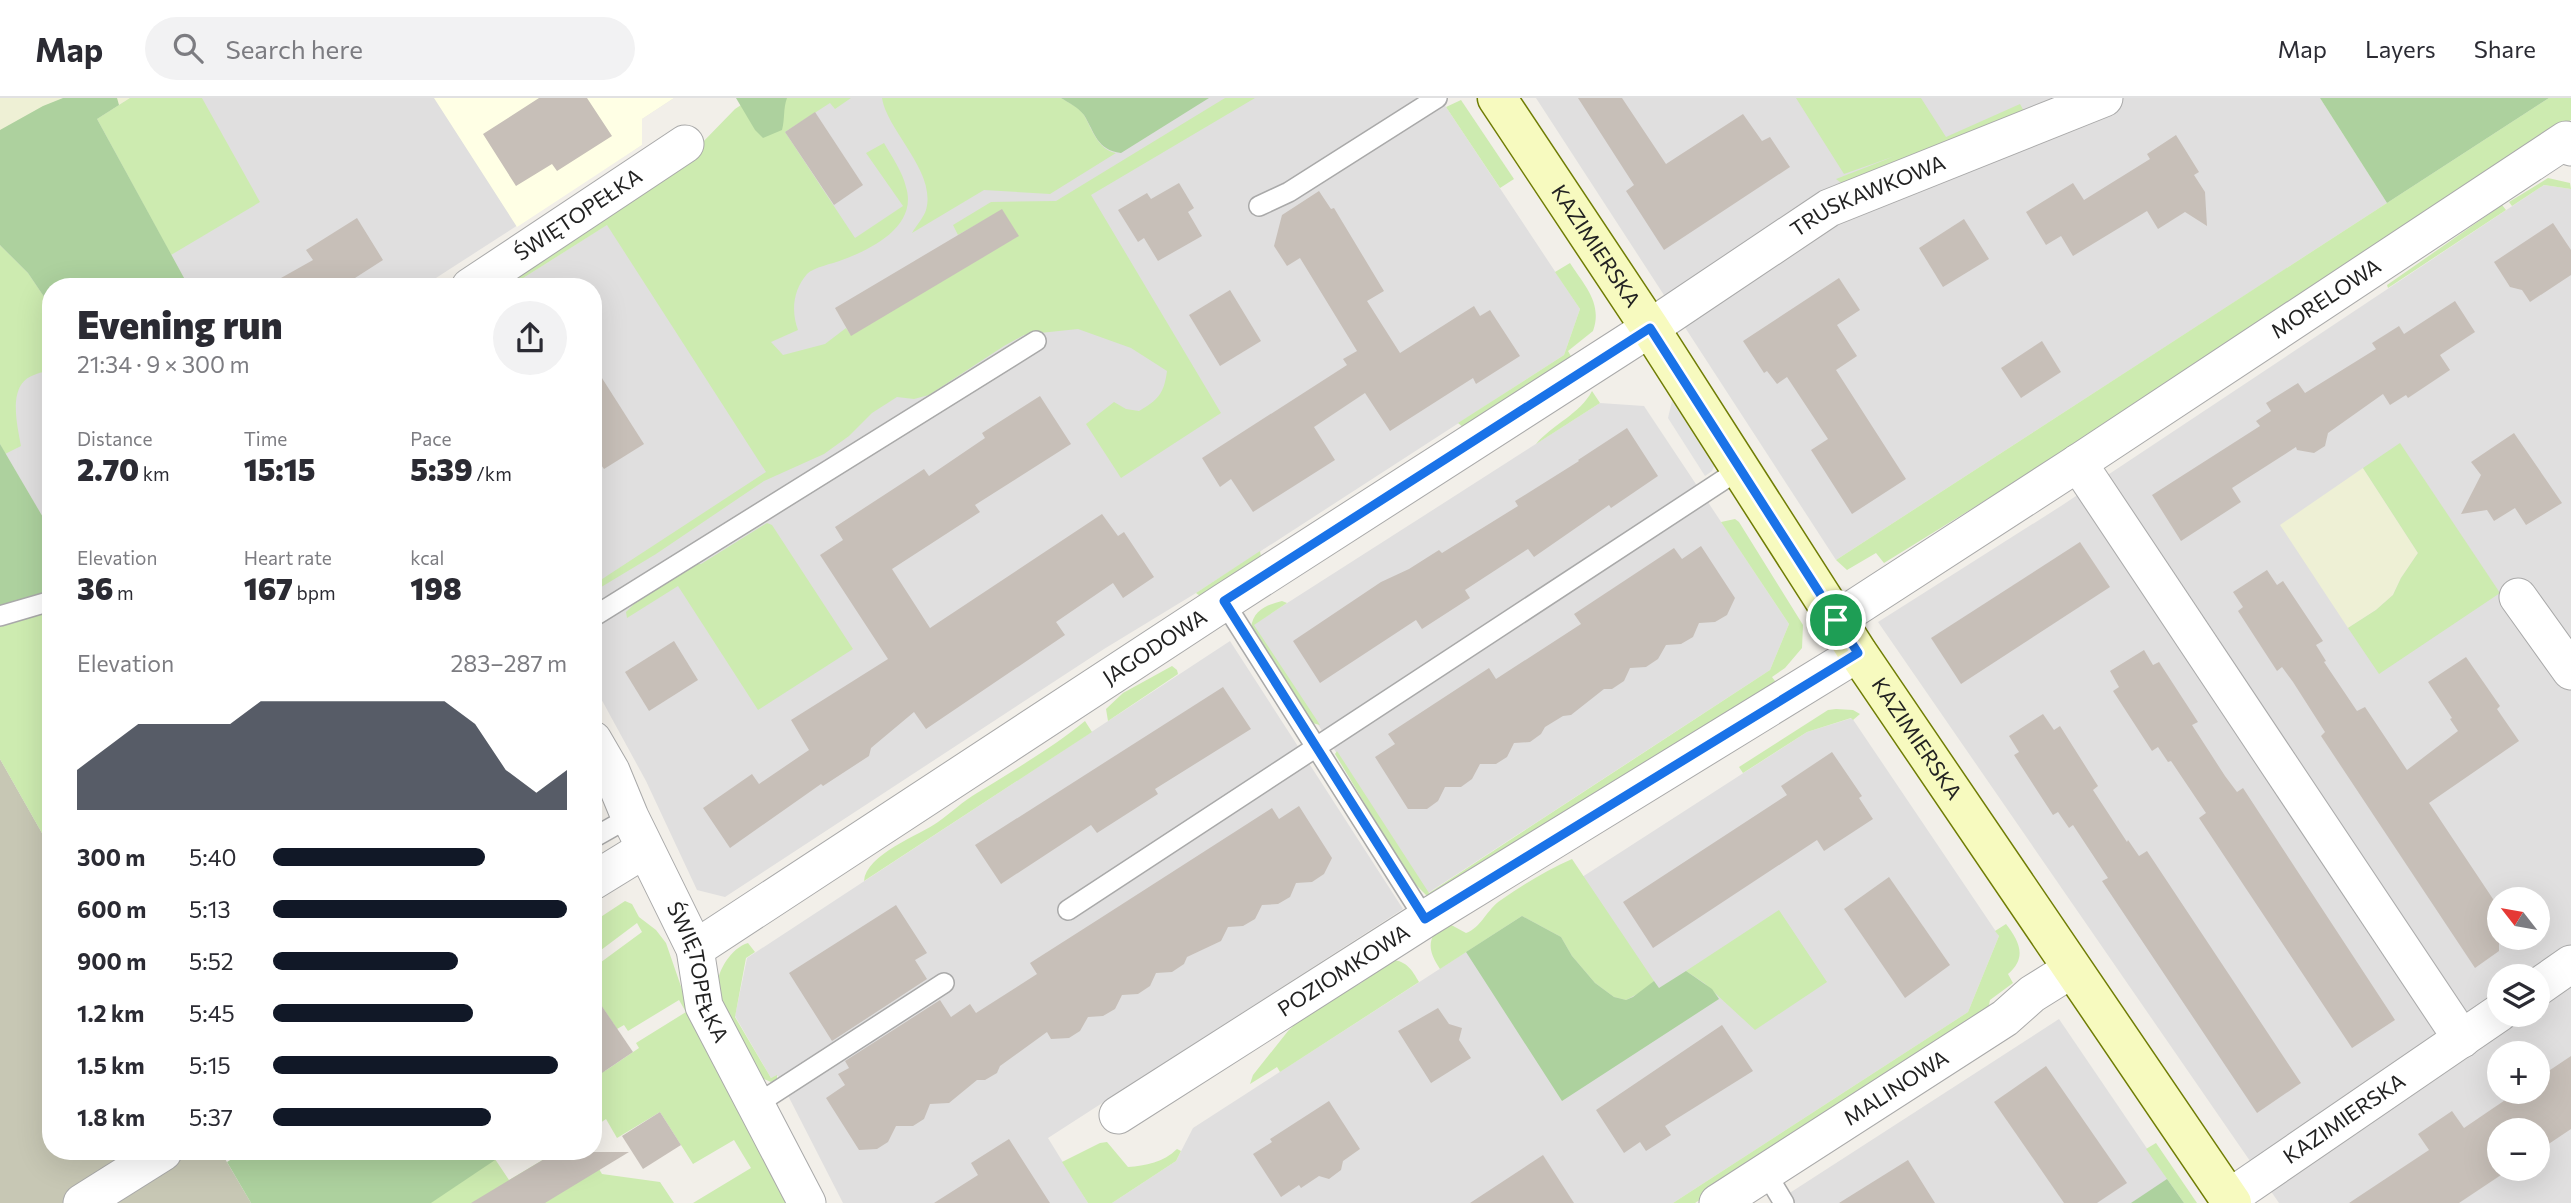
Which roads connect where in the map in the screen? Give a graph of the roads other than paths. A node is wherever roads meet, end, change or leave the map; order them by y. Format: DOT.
graph roads {
  1 [pos="1437,98"];
  2 [pos="1497,98"];
  3 [pos="2105,98"];
  4 [pos="2569,141"];
  5 [pos="685,145"];
  6 [pos="1259,205"];
  7 [pos="484,278"];
  8 [pos="1650,328"];
  9 [pos="1036,341"];
  10 [pos="2078,463"];
  11 [pos="1740,469"];
  12 [pos="2518,597"];
  13 [pos="1224,601"];
  14 [pos="42,604"];
  15 [pos="602,611"];
  16 [pos="0,616"];
  17 [pos="1836,620"];
  18 [pos="2565,648"];
  19 [pos="1858,653"];
  20 [pos="1316,747"];
  21 [pos="602,756"];
  22 [pos="637,833"];
  23 [pos="602,837"];
  24 [pos="602,871"];
  25 [pos="1069,910"];
  26 [pos="1425,919"];
  27 [pos="695,949"];
  28 [pos="2571,964"];
  29 [pos="2072,969"];
  30 [pos="2550,979"];
  31 [pos="944,983"];
  32 [pos="2487,1021"];
  33 [pos="2462,1039"];
  34 [pos="757,1104"];
  35 [pos="1118,1115"];
  36 [pos="150,1160"];
  37 [pos="1775,1188"];
  38 [pos="2230,1201"];
  39 [pos="82,1203"];
  40 [pos="807,1203"];
  41 [pos="1718,1203"];
  1 -- 6 [label="lane"];
  2 -- 8 [label="street, KAZIMIERSKA"];
  3 -- 8 [label="street, TRUSKAWKOWA"];
  4 -- 10 [label="street, MORELOWA"];
  5 -- 7 [label="street, ŚWIĘTOPEŁKA"];
  8 -- 11 [label="street, KAZIMIERSKA"];
  8 -- 13 [label="street, JAGODOWA"];
  9 -- 15 [label="lane"];
  10 -- 17 [label="street, MORELOWA"];
  10 -- 33 [label="street"];
  11 -- 17 [label="street, KAZIMIERSKA"];
  11 -- 20 [label="lane"];
  12 -- 18 [label="street"];
  13 -- 20 [label="lane"];
  13 -- 27 [label="street, JAGODOWA"];
  14 -- 16 [label="lane"];
  17 -- 19 [label="street, KAZIMIERSKA"];
  19 -- 26 [label="street, POZIOMKOWA"];
  19 -- 29 [label="street, KAZIMIERSKA"];
  20 -- 25 [label="lane"];
  20 -- 26 [label="lane"];
  21 -- 22 [label="street, ŚWIĘTOPEŁKA"];
  22 -- 23 [label="lane"];
  22 -- 24 [label="street"];
  22 -- 27 [label="street, ŚWIĘTOPEŁKA"];
  26 -- 35 [label="street, POZIOMKOWA"];
  27 -- 34 [label="street, ŚWIĘTOPEŁKA"];
  28 -- 30 [label="street"];
  29 -- 37 [label="street, MALINOWA"];
  29 -- 38 [label="street, KAZIMIERSKA"];
  31 -- 34 [label="lane"];
  32 -- 33 [label="street, KAZIMIERSKA"];
  33 -- 38 [label="street, KAZIMIERSKA"];
  34 -- 40 [label="street, ŚWIĘTOPEŁKA"];
  36 -- 39 [label="street"];
  37 -- 41 [label="street, MALINOWA"];
}
